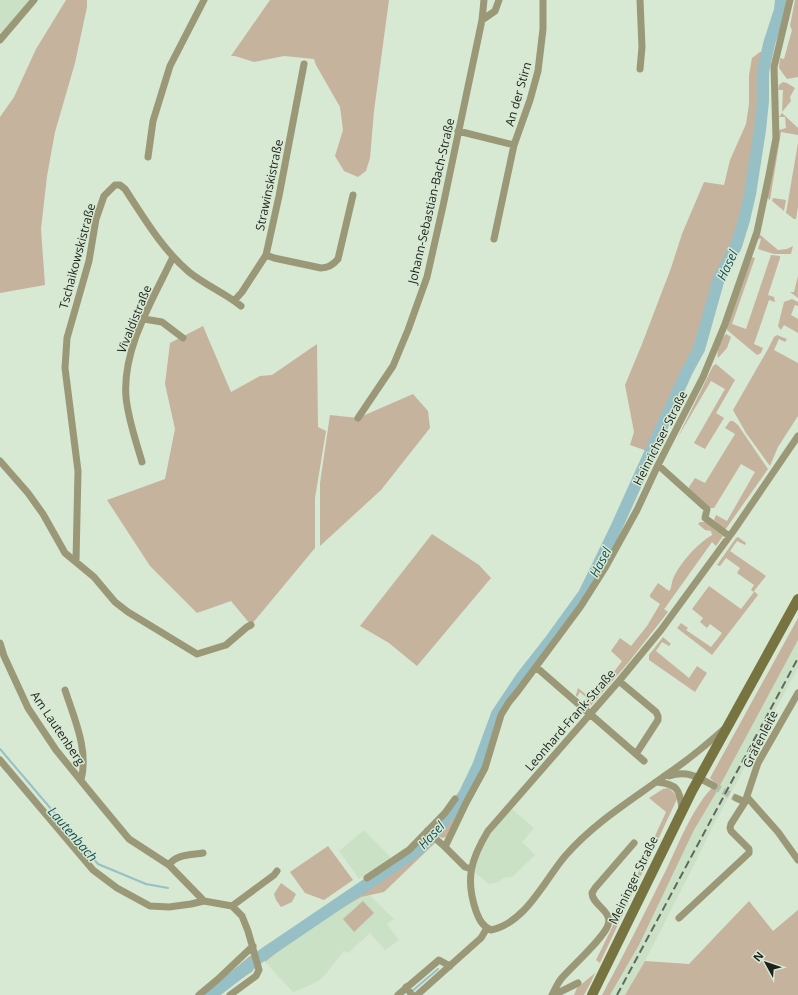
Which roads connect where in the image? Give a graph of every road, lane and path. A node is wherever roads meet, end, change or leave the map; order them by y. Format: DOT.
graph roads {
  1 [pos="34,0"];
  2 [pos="204,0"];
  3 [pos="484,0"];
  4 [pos="499,0"];
  5 [pos="542,0"];
  6 [pos="640,0"];
  7 [pos="790,0"];
  8 [pos="482,20"];
  9 [pos="0,40"];
  10 [pos="304,64"];
  11 [pos="640,69"];
  12 [pos="458,131"];
  13 [pos="514,145"];
  14 [pos="148,157"];
  15 [pos="353,195"];
  16 [pos="494,239"];
  17 [pos="266,255"];
  18 [pos="173,257"];
  19 [pos="234,301"];
  20 [pos="240,306"];
  21 [pos="144,319"];
  22 [pos="183,338"];
  23 [pos="358,418"];
  24 [pos="798,436"];
  25 [pos="0,461"];
  26 [pos="142,462"];
  27 [pos="658,465"];
  28 [pos="729,536"];
  29 [pos="76,561"];
  30 [pos="798,599"];
  31 [pos="251,625"];
  32 [pos="0,643"];
  33 [pos="536,667"];
  34 [pos="619,681"];
  35 [pos="65,690"];
  36 [pos="798,693"];
  37 [pos="590,714"];
  38 [pos="728,726"];
  39 [pos="636,754"];
  40 [pos="0,760"];
  41 [pos="644,761"];
  42 [pos="699,778"];
  43 [pos="81,780"];
  44 [pos="660,780"];
  45 [pos="714,786"];
  46 [pos="736,798"];
  47 [pos="455,799"];
  48 [pos="746,800"];
  49 [pos="682,810"];
  50 [pos="427,831"];
  51 [pos="634,843"];
  52 [pos="445,847"];
  53 [pos="203,853"];
  54 [pos="798,860"];
  55 [pos="169,865"];
  56 [pos="471,869"];
  57 [pos="277,871"];
  58 [pos="367,878"];
  59 [pos="204,901"];
  60 [pos="232,906"];
  61 [pos="679,918"];
  62 [pos="487,928"];
  63 [pos="254,949"];
  64 [pos="450,966"];
  65 [pos="578,983"];
  66 [pos="409,991"];
  67 [pos="199,995"];
  68 [pos="230,995"];
  69 [pos="398,995"];
  70 [pos="417,995"];
  71 [pos="553,995"];
  72 [pos="592,995"];
  1 -- 9 [label="street"];
  2 -- 14 [label="street"];
  3 -- 8 [label="street, Johann-Sebastian-Bach-Straße"];
  4 -- 8 [label="street"];
  5 -- 13 [label="street, An der Stirn"];
  6 -- 11 [label="street"];
  7 -- 27 [label="street, Heinrichser Straße"];
  8 -- 12 [label="street, Johann-Sebastian-Bach-Straße"];
  10 -- 17 [label="street, Strawinskistraße"];
  12 -- 13 [label="street, An der Stirn"];
  12 -- 23 [label="street, Johann-Sebastian-Bach-Straße"];
  13 -- 16 [label="street, An der Stirn"];
  15 -- 17 [label="street"];
  17 -- 19 [label="street, Strawinskistraße"];
  18 -- 19 [label="street, Tschaikowskistraße"];
  18 -- 21 [label="street, Vivaldistraße"];
  18 -- 29 [label="street, Tschaikowskistraße"];
  19 -- 20 [label="street, Tschaikowskistraße"];
  21 -- 22 [label="street"];
  21 -- 26 [label="street, Vivaldistraße"];
  24 -- 28 [label="street, Leonhard-Frank-Straße"];
  25 -- 29 [label="street"];
  27 -- 28 [label="street"];
  27 -- 33 [label="street, Heinrichser Straße"];
  28 -- 34 [label="street, Leonhard-Frank-Straße"];
  29 -- 31 [label="street"];
  30 -- 38 [label="main road, Meininger Straße"];
  32 -- 43 [label="street, Am Lautenberg"];
  33 -- 37 [label="street"];
  33 -- 52 [label="street, Heinrichser Straße"];
  34 -- 37 [label="street, Leonhard-Frank-Straße"];
  34 -- 39 [label="street"];
  35 -- 43 [label="street, Am Lautenberg"];
  36 -- 48 [label="street, Gräfenleite"];
  37 -- 39 [label="street"];
  37 -- 56 [label="street, Leonhard-Frank-Straße"];
  38 -- 42 [label="main road, Meininger Straße"];
  38 -- 44 [label="street, Meininger Straße"];
  39 -- 41 [label="street"];
  40 -- 59 [label="street"];
  42 -- 44 [label="street, Meininger Straße"];
  42 -- 45 [label="street"];
  42 -- 49 [label="main road, Meininger Straße"];
  43 -- 55 [label="street, Am Lautenberg"];
  44 -- 49 [label="street"];
  44 -- 62 [label="street, Meininger Straße"];
  46 -- 48 [label="street"];
  47 -- 50 [label="street"];
  48 -- 54 [label="street"];
  48 -- 61 [label="street, Gräfenleite"];
  49 -- 72 [label="main road, Meininger Straße"];
  50 -- 52 [label="street"];
  50 -- 58 [label="street"];
  51 -- 71 [label="street"];
  52 -- 56 [label="street"];
  53 -- 55 [label="street"];
  55 -- 59 [label="street, Am Lautenberg"];
  56 -- 62 [label="street, Leonhard-Frank-Straße"];
  57 -- 60 [label="street"];
  59 -- 60 [label="street"];
  60 -- 63 [label="street"];
  62 -- 64 [label="street"];
  63 -- 67 [label="street"];
  63 -- 68 [label="street"];
  64 -- 66 [label="street"];
  64 -- 70 [label="street"];
  65 -- 71 [label="street"];
  66 -- 69 [label="street"];
}
